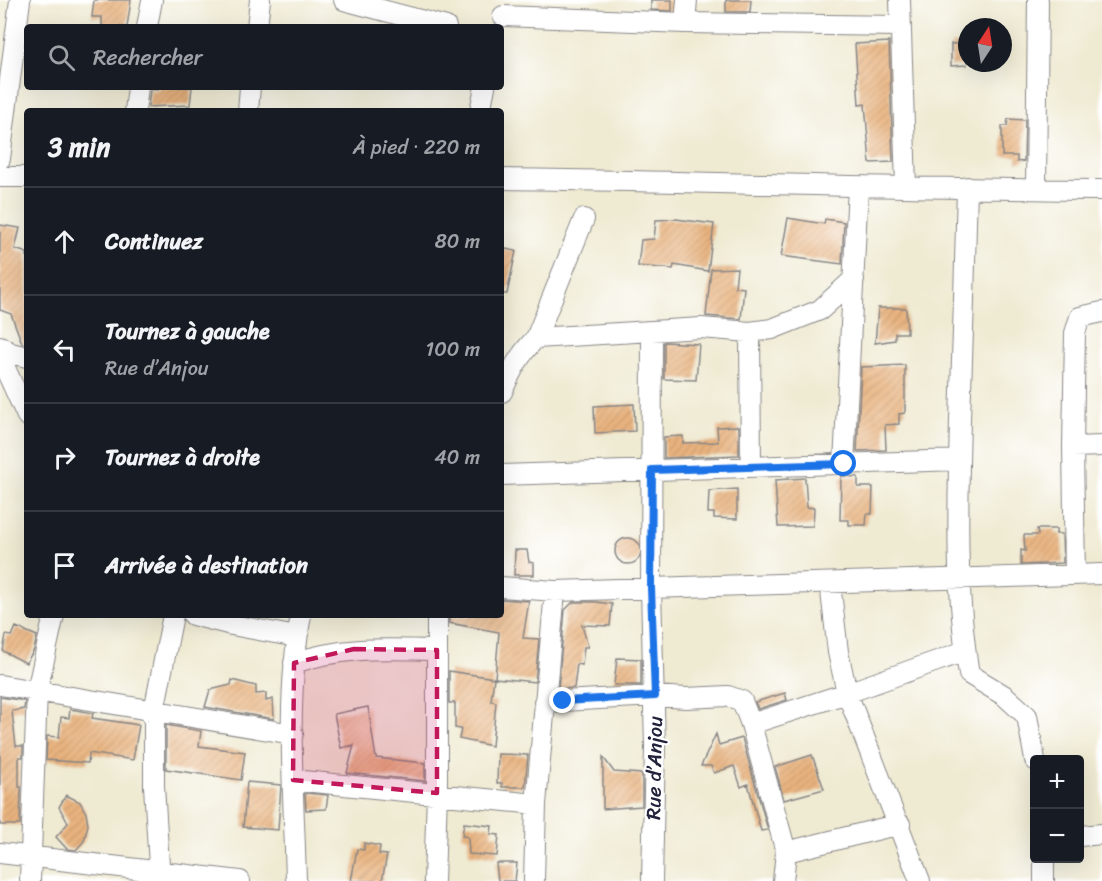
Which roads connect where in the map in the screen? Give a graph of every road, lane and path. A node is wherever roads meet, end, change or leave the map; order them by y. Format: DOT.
graph roads {
  1 [pos="20,0"];
  2 [pos="152,0"];
  3 [pos="260,0"];
  4 [pos="344,0"];
  5 [pos="687,0"];
  6 [pos="900,0"];
  7 [pos="1038,0"];
  8 [pos="368,3"];
  9 [pos="503,14"];
  10 [pos="685,23"];
  11 [pos="148,24"];
  12 [pos="257,24"];
  13 [pos="436,24"];
  14 [pos="900,26"];
  15 [pos="138,90"];
  16 [pos="250,90"];
  17 [pos="484,90"];
  18 [pos="135,108"];
  19 [pos="248,108"];
  20 [pos="481,108"];
  21 [pos="0,159"];
  22 [pos="0,177"];
  23 [pos="24,177"];
  24 [pos="504,179"];
  25 [pos="858,187"];
  26 [pos="906,187"];
  27 [pos="967,187"];
  28 [pos="1036,189"];
  29 [pos="1102,190"];
  30 [pos="584,219"];
  31 [pos="854,279"];
  32 [pos="1102,312"];
  33 [pos="652,332"];
  34 [pos="750,332"];
  35 [pos="536,338"];
  36 [pos="0,346"];
  37 [pos="24,356"];
  38 [pos="0,357"];
  39 [pos="504,386"];
  40 [pos="24,409"];
  41 [pos="1102,446"];
  42 [pos="1073,447"];
  43 [pos="959,460"];
  44 [pos="844,464"];
  45 [pos="751,467"];
  46 [pos="652,470"];
  47 [pos="504,475"];
  48 [pos="1102,574"];
  49 [pos="1075,575"];
  50 [pos="959,579"];
  51 [pos="830,583"];
  52 [pos="504,587"];
  53 [pos="651,588"];
  54 [pos="555,591"];
  55 [pos="53,618"];
  56 [pos="172,618"];
  57 [pos="205,618"];
  58 [pos="300,618"];
  59 [pos="437,618"];
  60 [pos="297,637"];
  61 [pos="437,650"];
  62 [pos="965,651"];
  63 [pos="294,663"];
  64 [pos="0,685"];
  65 [pos="37,691"];
  66 [pos="847,693"];
  67 [pos="655,696"];
  68 [pos="544,702"];
  69 [pos="154,711"];
  70 [pos="750,724"];
  71 [pos="293,734"];
  72 [pos="1034,755"];
  73 [pos="292,780"];
  74 [pos="437,793"];
  75 [pos="536,804"];
  76 [pos="900,825"];
  77 [pos="1102,834"];
  78 [pos="1084,836"];
  79 [pos="786,852"];
  80 [pos="0,853"];
  81 [pos="30,857"];
  82 [pos="1044,863"];
  83 [pos="160,877"];
  84 [pos="30,881"];
  85 [pos="240,881"];
  86 [pos="296,881"];
  87 [pos="434,881"];
  88 [pos="534,881"];
  89 [pos="652,881"];
  90 [pos="783,881"];
  91 [pos="920,881"];
  92 [pos="1044,881"];
  1 -- 21 [label="street"];
  2 -- 11 [label="street"];
  3 -- 12 [label="street"];
  4 -- 8 [label="street"];
  5 -- 10 [label="street"];
  6 -- 14 [label="street"];
  7 -- 28 [label="street"];
  8 -- 13 [label="street"];
  9 -- 10 [label="street"];
  10 -- 14 [label="street"];
  14 -- 26 [label="street"];
  15 -- 18 [label="street"];
  16 -- 19 [label="street"];
  17 -- 20 [label="street"];
  22 -- 23 [label="street"];
  24 -- 25 [label="street"];
  25 -- 26 [label="street"];
  25 -- 31 [label="street"];
  26 -- 27 [label="street"];
  27 -- 28 [label="street"];
  27 -- 43 [label="street"];
  28 -- 29 [label="street"];
  30 -- 35 [label="street"];
  31 -- 34 [label="street"];
  31 -- 44 [label="street"];
  32 -- 42 [label="street"];
  33 -- 34 [label="street"];
  33 -- 35 [label="street"];
  33 -- 46 [label="street, Rue d’Anjou"];
  34 -- 45 [label="street"];
  35 -- 39 [label="street"];
  36 -- 37 [label="street"];
  38 -- 40 [label="street"];
  41 -- 42 [label="street"];
  42 -- 49 [label="street"];
  43 -- 44 [label="street"];
  43 -- 50 [label="street"];
  44 -- 45 [label="street"];
  45 -- 46 [label="street"];
  46 -- 47 [label="street"];
  46 -- 53 [label="street, Rue d’Anjou"];
  48 -- 49 [label="street"];
  49 -- 50 [label="street"];
  50 -- 51 [label="street"];
  50 -- 62 [label="street"];
  51 -- 53 [label="street"];
  51 -- 66 [label="street"];
  52 -- 54 [label="street"];
  53 -- 54 [label="street"];
  53 -- 67 [label="street, Rue d’Anjou"];
  54 -- 68 [label="street"];
  55 -- 65 [label="street"];
  56 -- 69 [label="street"];
  57 -- 60 [label="street"];
  58 -- 60 [label="street"];
  59 -- 61 [label="street"];
  60 -- 63 [label="street"];
  61 -- 63 [label="street"];
  61 -- 74 [label="street"];
  62 -- 66 [label="street"];
  62 -- 72 [label="street"];
  63 -- 71 [label="street"];
  64 -- 65 [label="street"];
  65 -- 69 [label="street"];
  65 -- 81 [label="street"];
  66 -- 70 [label="street"];
  66 -- 76 [label="street"];
  67 -- 68 [label="street"];
  67 -- 70 [label="street"];
  67 -- 89 [label="street, Rue d’Anjou"];
  68 -- 75 [label="street"];
  69 -- 71 [label="street"];
  69 -- 83 [label="street"];
  70 -- 79 [label="street"];
  71 -- 73 [label="street"];
  73 -- 74 [label="street"];
  73 -- 86 [label="street"];
  74 -- 75 [label="street"];
  74 -- 87 [label="street"];
  75 -- 88 [label="street"];
  76 -- 79 [label="street"];
  76 -- 91 [label="street"];
  77 -- 78 [label="street"];
  79 -- 90 [label="street"];
  80 -- 81 [label="street"];
  81 -- 83 [label="street"];
  81 -- 84 [label="street"];
  82 -- 92 [label="street"];
  83 -- 85 [label="street"];
}
